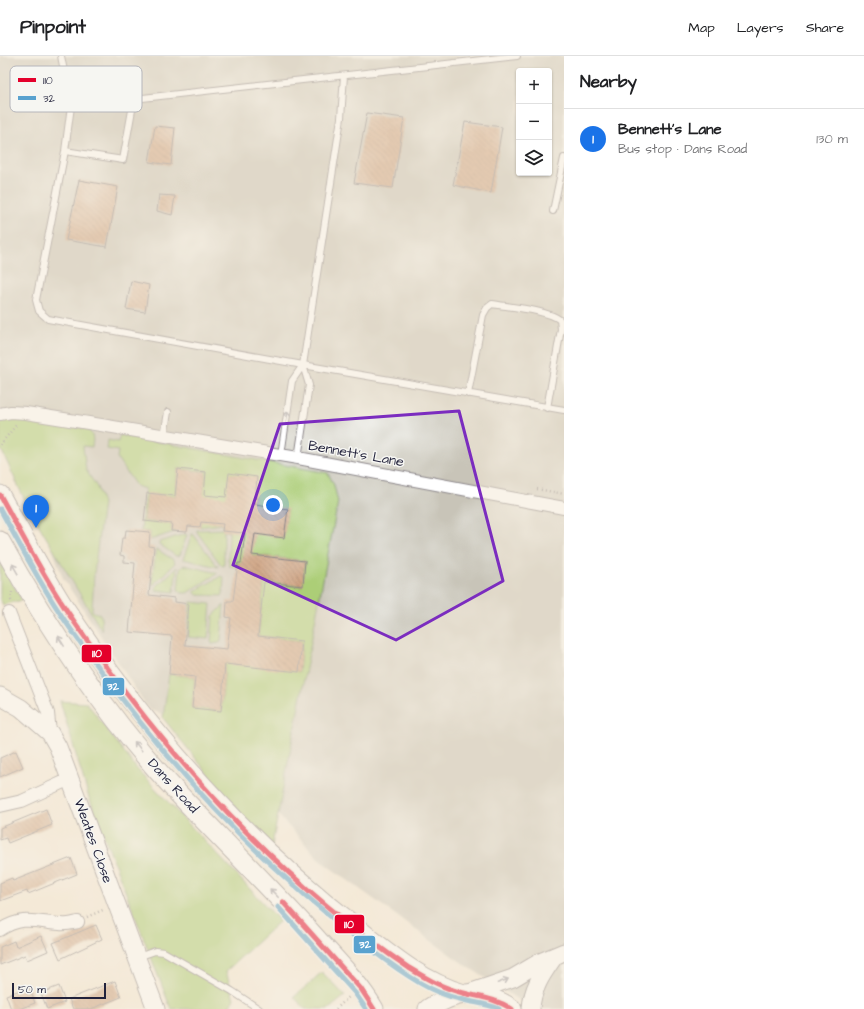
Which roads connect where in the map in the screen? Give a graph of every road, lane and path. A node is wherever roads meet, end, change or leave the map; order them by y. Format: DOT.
graph roads {
  1 [pos="61,56"];
  2 [pos="517,56"];
  3 [pos="63,66"];
  4 [pos="344,76"];
  5 [pos="142,98"];
  6 [pos="70,112"];
  7 [pos="132,112"];
  8 [pos="65,151"];
  9 [pos="564,158"];
  10 [pos="553,211"];
  11 [pos="304,365"];
  12 [pos="468,394"];
  13 [pos="547,408"];
  14 [pos="564,410"];
  15 [pos="168,412"];
  16 [pos="0,414"];
  17 [pos="18,423"];
  18 [pos="164,436"];
  19 [pos="0,445"];
  20 [pos="281,455"];
  21 [pos="298,458"];
  22 [pos="0,495"];
  23 [pos="564,508"];
  24 [pos="0,541"];
  25 [pos="8,613"];
  26 [pos="0,696"];
  27 [pos="50,733"];
  28 [pos="70,779"];
  29 [pos="0,806"];
  30 [pos="117,905"];
  31 [pos="78,922"];
  32 [pos="0,930"];
  33 [pos="559,954"];
  34 [pos="136,958"];
  35 [pos="465,994"];
  36 [pos="351,996"];
  37 [pos="156,1009"];
  38 [pos="260,1009"];
  39 [pos="336,1009"];
  40 [pos="374,1009"];
  41 [pos="428,1009"];
  42 [pos="512,1009"];
  43 [pos="531,1009"];
  1 -- 3 [label="lane"];
  2 -- 4 [label="lane"];
  4 -- 5 [label="lane"];
  4 -- 11 [label="lane"];
  6 -- 8 [label="lane"];
  7 -- 8 [label="lane"];
  8 -- 11 [label="lane"];
  9 -- 10 [label="lane"];
  11 -- 12 [label="lane"];
  20 -- 11 [label="lane, one-way"];
  11 -- 21 [label="lane"];
  12 -- 13 [label="lane"];
  12 -- 13 [label="lane"];
  13 -- 14 [label="lane"];
  15 -- 18 [label="lane"];
  16 -- 18 [label="street, Bennett's Lane"];
  17 -- 19 [label="path"];
  18 -- 20 [label="street, Bennett's Lane"];
  20 -- 21 [label="street, Bennett's Lane"];
  21 -- 23 [label="street, Bennett's Lane"];
  22 -- 35 [label="main road, Dans Road"];
  40 -- 24 [label="main road, Dans Road, one-way"];
  25 -- 27 [label="street"];
  26 -- 27 [label="street, Weates Close"];
  27 -- 28 [label="street, Weates Close"];
  28 -- 29 [label="street"];
  28 -- 30 [label="street, Weates Close"];
  30 -- 31 [label="path"];
  30 -- 34 [label="street, Weates Close"];
  31 -- 32 [label="street"];
  35 -- 33 [label="street, one-way"];
  33 -- 43 [label="street"];
  34 -- 37 [label="street, Weates Close"];
  34 -- 38 [label="lane"];
  35 -- 41 [label="main road"];
  35 -- 42 [label="main road, Dans Road"];
  36 -- 39 [label="path"];
}
